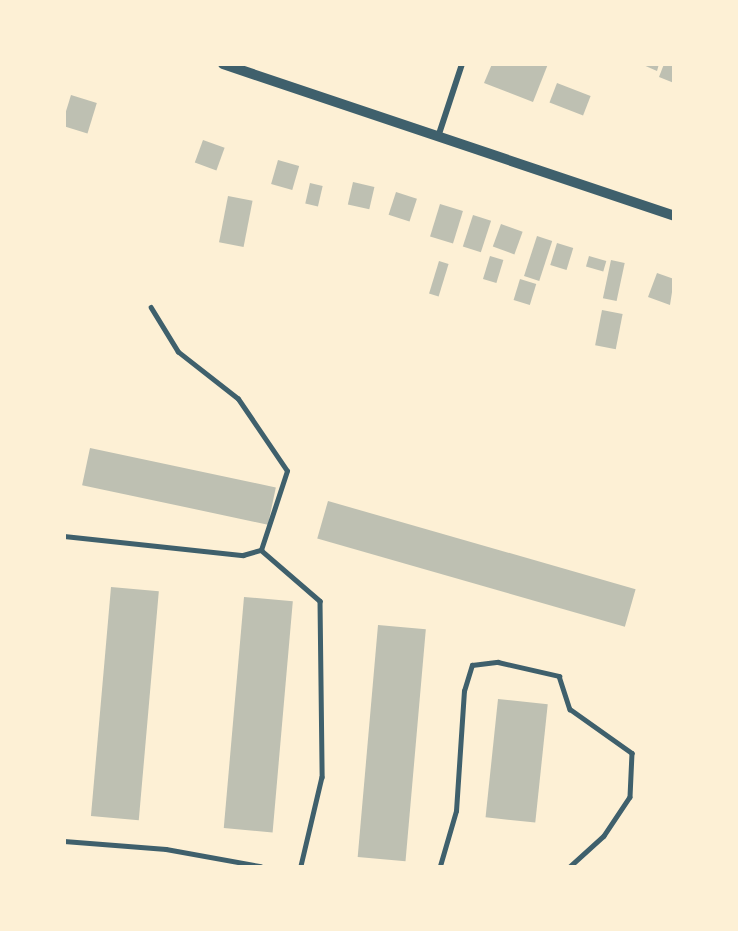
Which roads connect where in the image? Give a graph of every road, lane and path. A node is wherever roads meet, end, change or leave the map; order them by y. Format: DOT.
graph roads {
  1 [pos="223,64"];
  2 [pos="462,64"];
  3 [pos="438,137"];
  4 [pos="674,216"];
  5 [pos="151,308"];
  6 [pos="64,536"];
  7 [pos="261,550"];
  8 [pos="64,842"];
  9 [pos="260,867"];
  10 [pos="302,867"];
  11 [pos="440,867"];
  12 [pos="571,867"];
  1 -- 3 [label="street"];
  2 -- 3 [label="street"];
  3 -- 4 [label="street"];
  5 -- 7 [label="lane"];
  6 -- 7 [label="lane"];
  7 -- 10 [label="lane"];
  8 -- 9 [label="lane"];
  11 -- 12 [label="lane"];
}
